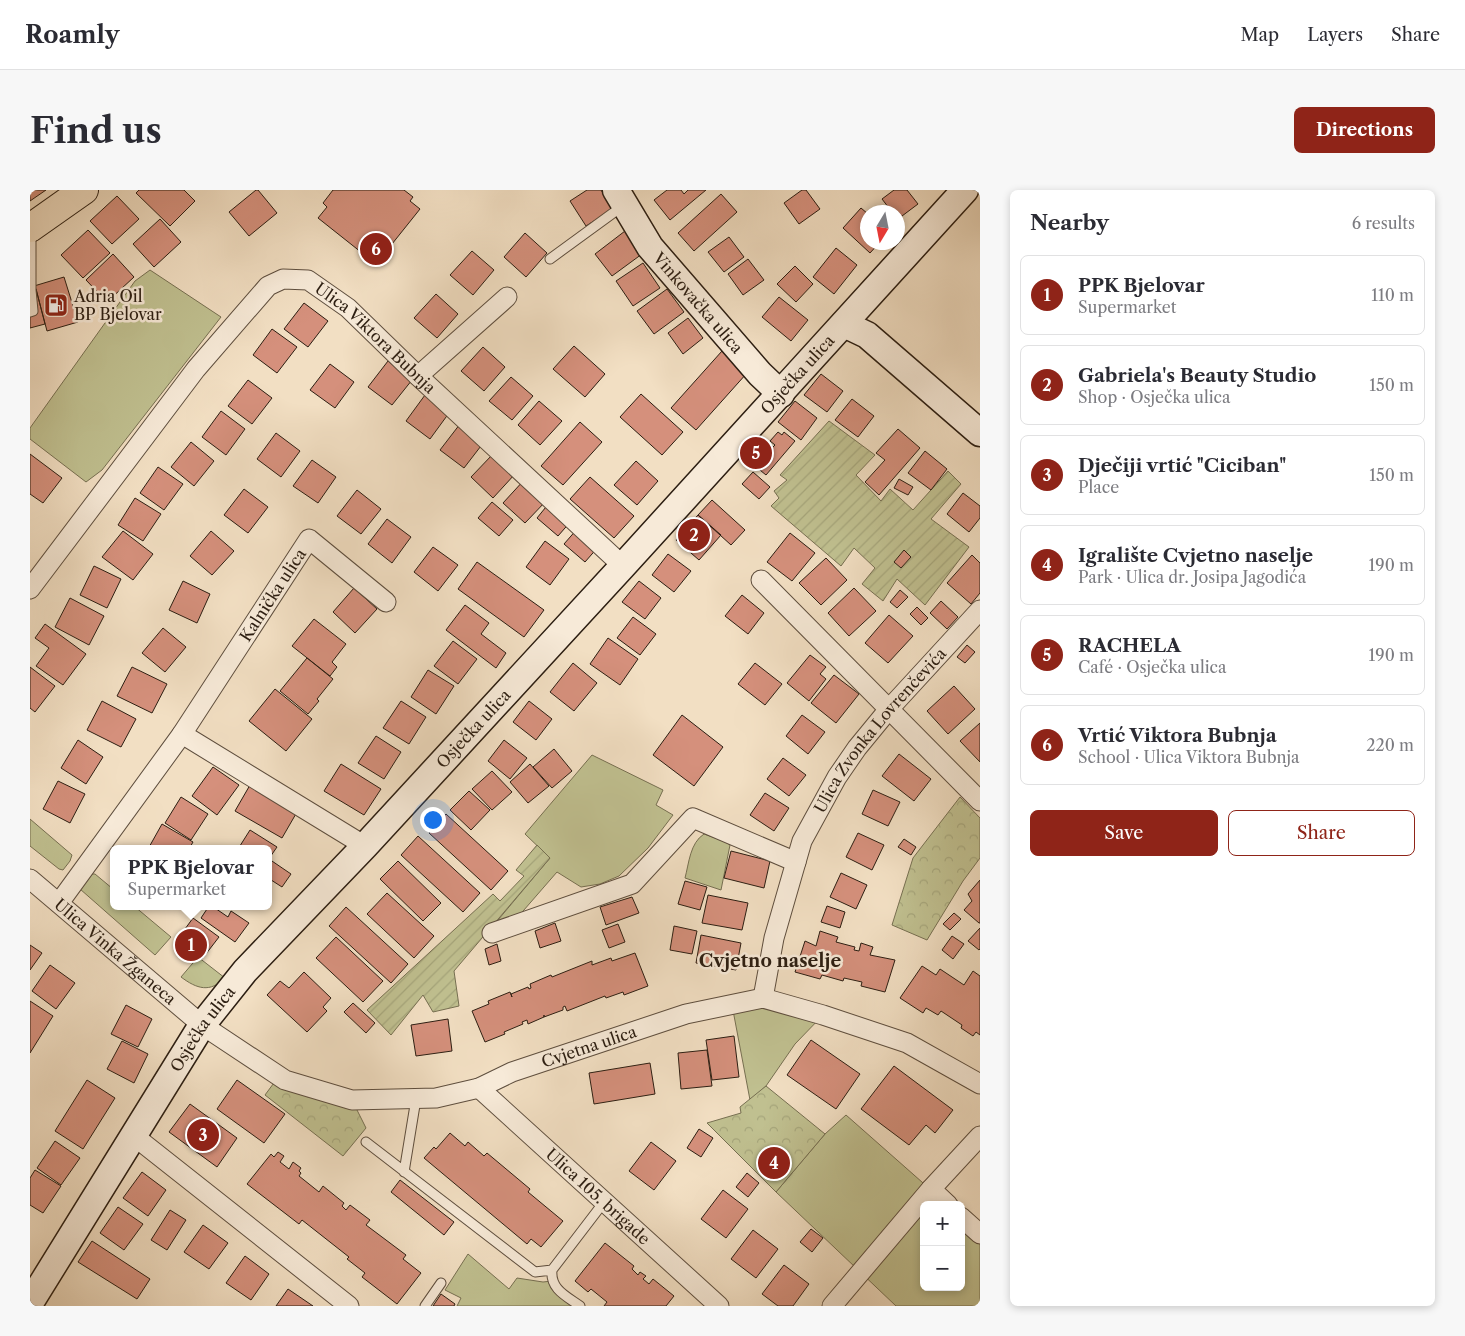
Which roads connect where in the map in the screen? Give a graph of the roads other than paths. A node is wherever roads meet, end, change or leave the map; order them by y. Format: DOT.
graph roads {
  1 [pos="84,190"];
  2 [pos="955,193"];
  3 [pos="620,197"];
  4 [pos="30,228"];
  5 [pos="550,259"];
  6 [pos="507,297"];
  7 [pos="30,312"];
  8 [pos="844,324"];
  9 [pos="418,376"];
  10 [pos="781,394"];
  11 [pos="980,433"];
  12 [pos="623,566"];
  13 [pos="761,580"];
  14 [pos="30,589"];
  15 [pos="386,602"];
  16 [pos="980,610"];
  17 [pos="889,709"];
  18 [pos="182,734"];
  19 [pos="980,801"];
  20 [pos="365,846"];
  21 [pos="796,862"];
  22 [pos="33,889"];
  23 [pos="59,903"];
  24 [pos="492,933"];
  25 [pos="764,998"];
  26 [pos="202,1025"];
  27 [pos="980,1084"];
  28 [pos="479,1088"];
  29 [pos="416,1099"];
  30 [pos="134,1136"];
  31 [pos="980,1136"];
  32 [pos="366,1142"];
  33 [pos="404,1172"];
  34 [pos="931,1189"];
  35 [pos="944,1201"];
  36 [pos="604,1202"];
  37 [pos="965,1221"];
  38 [pos="980,1234"];
  39 [pos="552,1270"];
  40 [pos="441,1283"];
  41 [pos="30,1303"];
  42 [pos="349,1306"];
  43 [pos="425,1306"];
  44 [pos="580,1306"];
  45 [pos="719,1306"];
  46 [pos="832,1306"];
  1 -- 4 [label="main road"];
  2 -- 8 [label="street, Osječka ulica"];
  3 -- 5 [label="lane, Vinkovačka ulica"];
  3 -- 10 [label="street, Vinkovačka ulica"];
  4 -- 7 [label="lane"];
  6 -- 9 [label="street"];
  8 -- 10 [label="street, Osječka ulica"];
  8 -- 11 [label="street"];
  9 -- 12 [label="street, Ulica Viktora Bubnja"];
  9 -- 14 [label="street, Ulica Viktora Bubnja"];
  10 -- 12 [label="street, Osječka ulica"];
  12 -- 20 [label="street, Osječka ulica"];
  13 -- 17 [label="street"];
  15 -- 18 [label="street, Kalnička ulica"];
  16 -- 17 [label="street, Ulica Zvonka Lovrenčevića"];
  17 -- 19 [label="street"];
  17 -- 21 [label="street, Ulica Zvonka Lovrenčevića"];
  18 -- 20 [label="street"];
  18 -- 23 [label="street, Kalnička ulica"];
  20 -- 26 [label="street, Osječka ulica"];
  21 -- 24 [label="street"];
  21 -- 25 [label="street, Ulica Zvonka Lovrenčevića"];
  22 -- 23 [label="street, Ulica Vinka Žganeca"];
  23 -- 26 [label="street, Ulica Vinka Žganeca"];
  25 -- 27 [label="street, Cvjetna ulica"];
  25 -- 28 [label="street, Cvjetna ulica"];
  26 -- 29 [label="street, Cvjetna ulica"];
  26 -- 30 [label="street, Osječka ulica"];
  28 -- 29 [label="street, Cvjetna ulica"];
  28 -- 36 [label="street, Ulica 105. brigade"];
  29 -- 33 [label="lane"];
  30 -- 41 [label="street, Osječka ulica"];
  30 -- 42 [label="street"];
  31 -- 34 [label="street"];
  32 -- 33 [label="lane"];
  33 -- 39 [label="lane"];
  34 -- 35 [label="street"];
  34 -- 46 [label="street"];
  36 -- 39 [label="lane"];
  36 -- 45 [label="street, Ulica 105. brigade"];
  37 -- 38 [label="street"];
  39 -- 44 [label="lane"];
  40 -- 43 [label="lane"];
}
